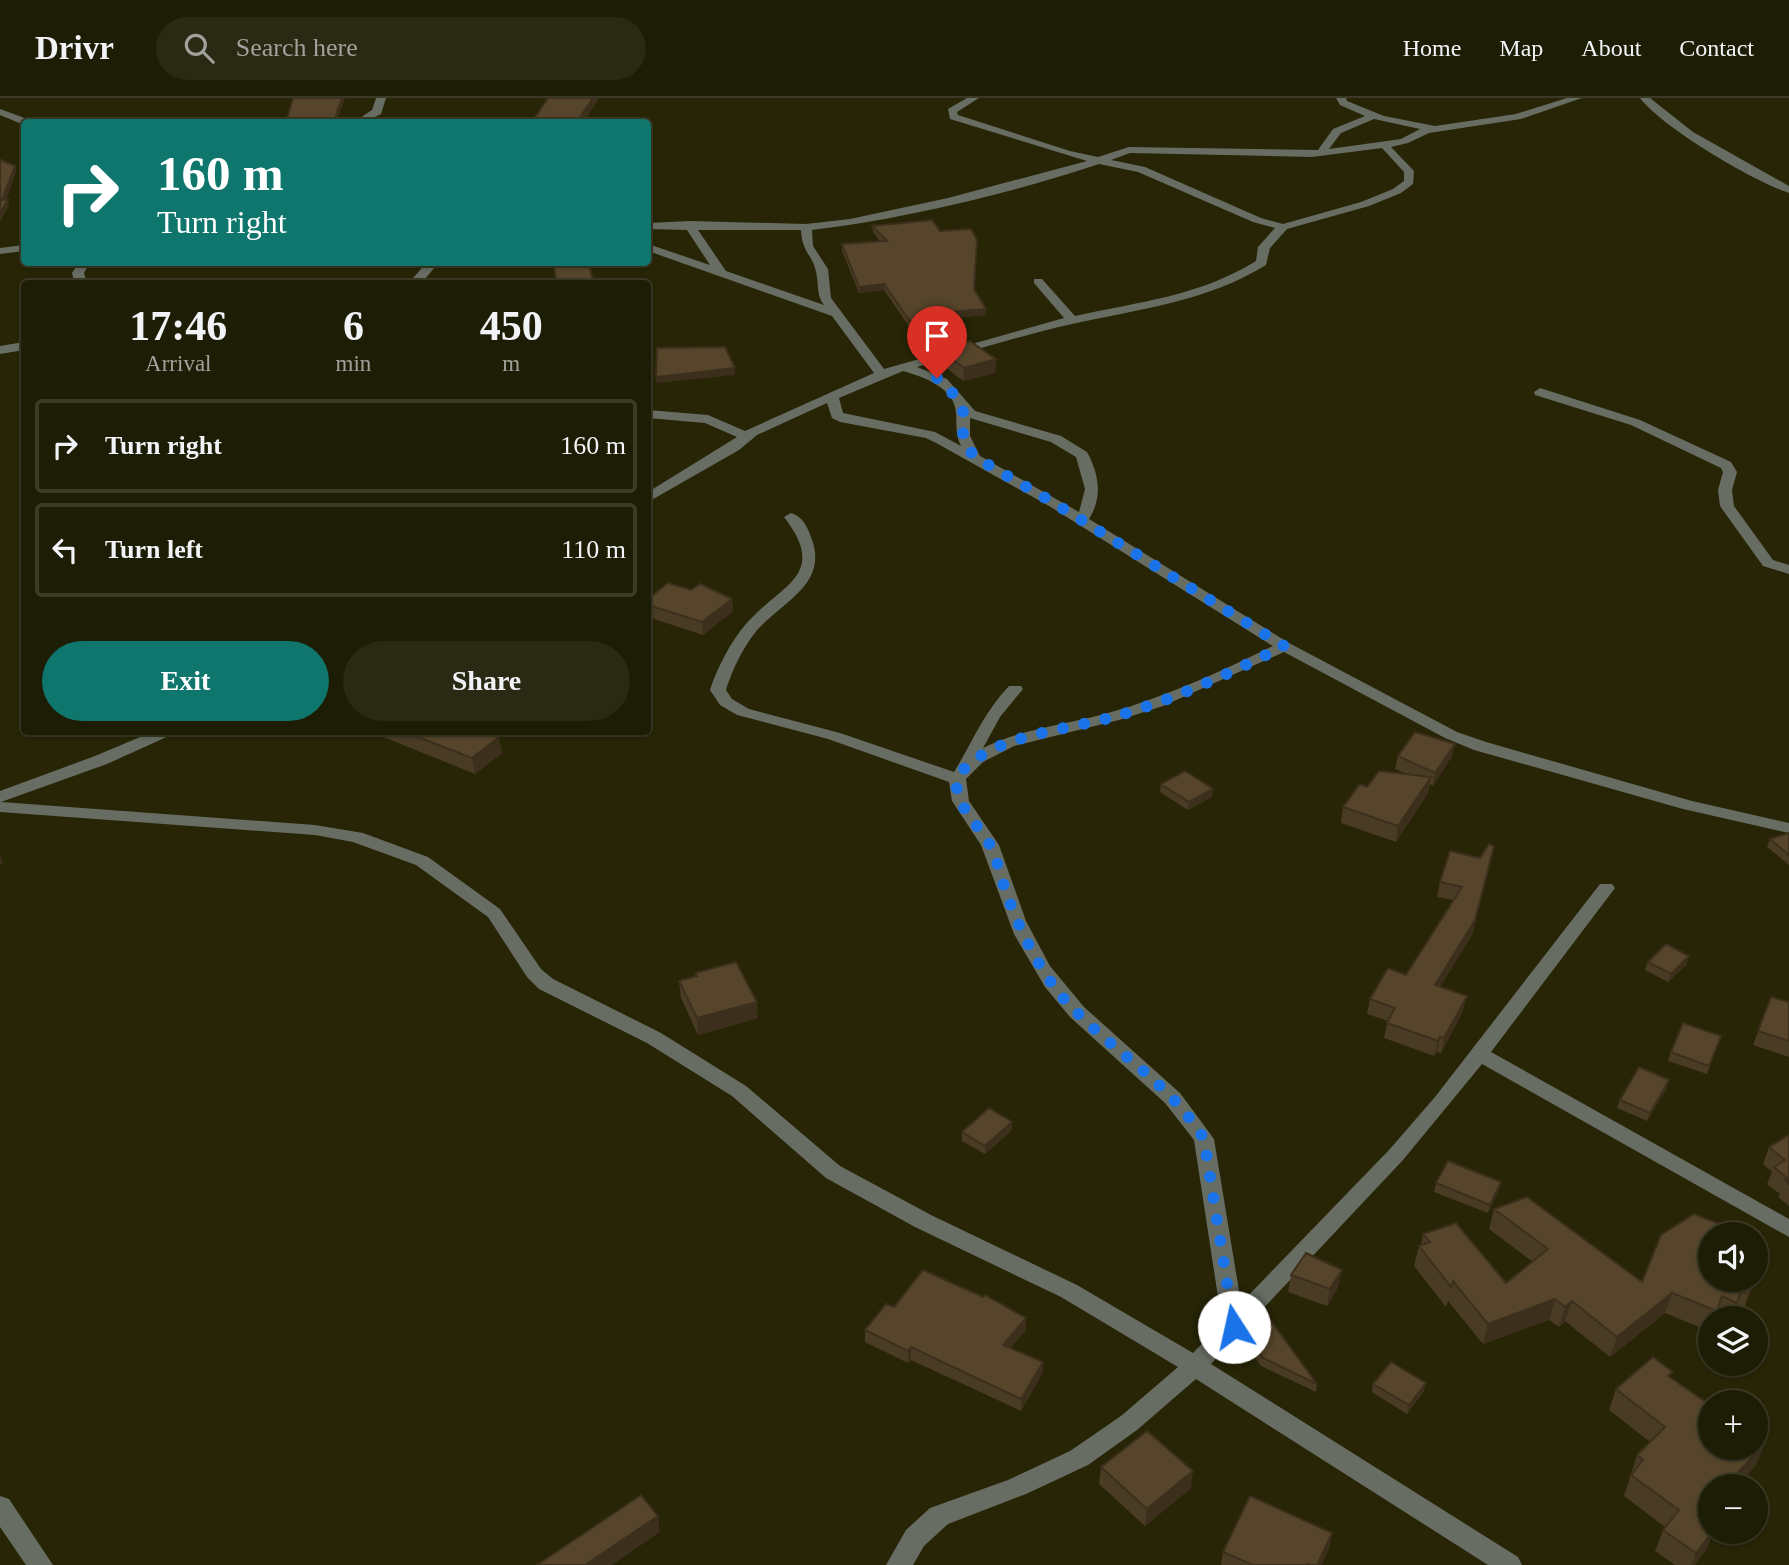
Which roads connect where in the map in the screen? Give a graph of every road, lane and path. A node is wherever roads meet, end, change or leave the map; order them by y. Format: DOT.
graph roads {
  1 [pos="381,98"];
  2 [pos="974,98"];
  3 [pos="1341,98"];
  4 [pos="1577,98"];
  5 [pos="1645,98"];
  6 [pos="0,112"];
  7 [pos="1373,117"];
  8 [pos="364,119"];
  9 [pos="21,120"];
  10 [pos="1435,129"];
  11 [pos="1384,145"];
  12 [pos="1321,153"];
  13 [pos="1100,159"];
  14 [pos="1789,190"];
  15 [pos="690,224"];
  16 [pos="651,226"];
  17 [pos="806,227"];
  18 [pos="1283,227"];
  19 [pos="21,248"];
  20 [pos="651,248"];
  21 [pos="0,251"];
  22 [pos="431,266"];
  23 [pos="722,274"];
  24 [pos="418,280"];
  25 [pos="1038,281"];
  26 [pos="835,313"];
  27 [pos="1072,320"];
  28 [pos="21,346"];
  29 [pos="0,350"];
  30 [pos="904,368"];
  31 [pos="881,374"];
  32 [pos="1539,392"];
  33 [pos="832,396"];
  34 [pos="963,410"];
  35 [pos="651,414"];
  36 [pos="745,436"];
  37 [pos="973,456"];
  38 [pos="651,496"];
  39 [pos="791,517"];
  40 [pos="1080,521"];
  41 [pos="1789,570"];
  42 [pos="1284,646"];
  43 [pos="1015,688"];
  44 [pos="158,735"];
  45 [pos="970,764"];
  46 [pos="956,779"];
  47 [pos="0,797"];
  48 [pos="0,807"];
  49 [pos="1789,828"];
  50 [pos="1606,888"];
  51 [pos="1478,1053"];
  52 [pos="1789,1229"];
  53 [pos="1234,1327"];
  54 [pos="1195,1366"];
  55 [pos="0,1507"];
  56 [pos="40,1565"];
  57 [pos="899,1565"];
  58 [pos="1509,1565"];
  1 -- 8 [label="street"];
  2 -- 13 [label="street"];
  3 -- 7 [label="street"];
  4 -- 10 [label="street"];
  5 -- 14 [label="street"];
  6 -- 9 [label="street"];
  7 -- 10 [label="street"];
  7 -- 12 [label="street"];
  10 -- 11 [label="street"];
  11 -- 12 [label="street"];
  11 -- 18 [label="street"];
  12 -- 13 [label="street"];
  13 -- 17 [label="street"];
  13 -- 18 [label="street"];
  15 -- 16 [label="street"];
  15 -- 17 [label="street"];
  15 -- 23 [label="street"];
  17 -- 26 [label="street"];
  18 -- 27 [label="street"];
  19 -- 21 [label="street"];
  20 -- 23 [label="street"];
  22 -- 24 [label="street"];
  23 -- 26 [label="street"];
  25 -- 27 [label="street"];
  26 -- 31 [label="street"];
  27 -- 30 [label="street"];
  28 -- 29 [label="street"];
  30 -- 31 [label="street"];
  30 -- 34 [label="street"];
  31 -- 33 [label="street"];
  32 -- 41 [label="street"];
  33 -- 36 [label="street"];
  33 -- 37 [label="street"];
  34 -- 37 [label="street"];
  34 -- 40 [label="street"];
  35 -- 36 [label="street"];
  36 -- 38 [label="street"];
  37 -- 40 [label="street"];
  39 -- 46 [label="street"];
  40 -- 42 [label="street"];
  42 -- 45 [label="street"];
  42 -- 49 [label="street"];
  43 -- 45 [label="street"];
  44 -- 47 [label="street"];
  45 -- 46 [label="street"];
  46 -- 53 [label="street"];
  48 -- 54 [label="street"];
  50 -- 51 [label="street"];
  51 -- 52 [label="street"];
  51 -- 53 [label="street"];
  53 -- 54 [label="street"];
  54 -- 57 [label="street"];
  54 -- 58 [label="street"];
  55 -- 56 [label="street"];
}
